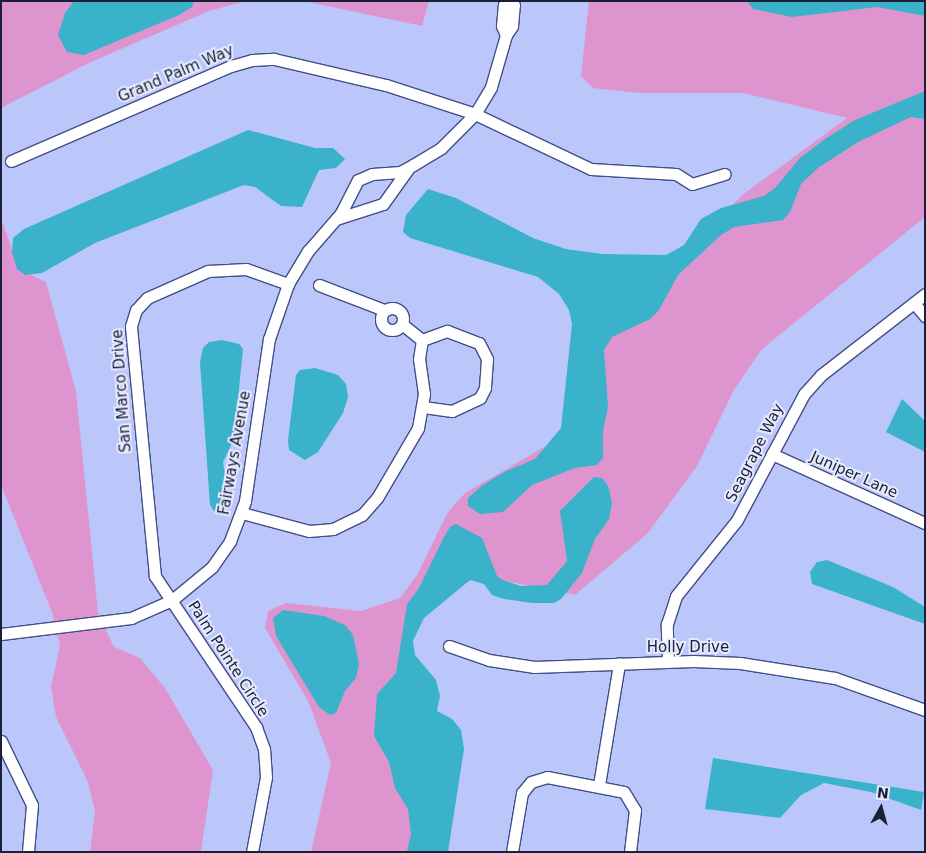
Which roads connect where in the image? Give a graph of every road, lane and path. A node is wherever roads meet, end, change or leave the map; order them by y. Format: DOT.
graph roads {
  1 [pos="509,1"];
  2 [pos="475,114"];
  3 [pos="11,160"];
  4 [pos="413,165"];
  5 [pos="724,174"];
  6 [pos="336,219"];
  7 [pos="288,284"];
  8 [pos="319,285"];
  9 [pos="925,294"];
  10 [pos="914,302"];
  11 [pos="384,310"];
  12 [pos="925,316"];
  13 [pos="402,324"];
  14 [pos="422,340"];
  15 [pos="423,408"];
  16 [pos="772,454"];
  17 [pos="242,513"];
  18 [pos="925,523"];
  19 [pos="172,600"];
  20 [pos="1,634"];
  21 [pos="449,646"];
  22 [pos="668,662"];
  23 [pos="619,664"];
  24 [pos="925,710"];
  25 [pos="1,742"];
  26 [pos="599,786"];
  27 [pos="28,852"];
  28 [pos="252,852"];
  29 [pos="512,852"];
  30 [pos="630,852"];
  1 -- 2 [label="street, Fairways Avenue"];
  2 -- 3 [label="street, Grand Palm Way"];
  2 -- 4 [label="street, Fairways Avenue"];
  2 -- 5 [label="street, Grand Palm Way"];
  4 -- 6 [label="street, Fairways Avenue"];
  4 -- 6 [label="street, Fairways Avenue"];
  6 -- 7 [label="street, Fairways Avenue"];
  7 -- 17 [label="street, Fairways Avenue"];
  7 -- 19 [label="street, San Marco Drive"];
  8 -- 11 [label="street"];
  9 -- 10 [label="street, Seagrape Way"];
  10 -- 12 [label="street"];
  10 -- 16 [label="street, Seagrape Way"];
  11 -- 13 [label="street"];
  11 -- 13 [label="street"];
  13 -- 14 [label="street"];
  14 -- 15 [label="street"];
  14 -- 15 [label="street"];
  15 -- 17 [label="street"];
  16 -- 18 [label="street, Juniper Lane"];
  16 -- 22 [label="street, Seagrape Way"];
  17 -- 19 [label="street, Fairways Avenue"];
  19 -- 20 [label="street, Fairways Avenue"];
  19 -- 28 [label="street, Palm Pointe Circle"];
  21 -- 23 [label="street, Holly Drive"];
  22 -- 23 [label="street, Holly Drive"];
  22 -- 24 [label="street, Holly Drive"];
  23 -- 26 [label="street"];
  25 -- 27 [label="street"];
  26 -- 29 [label="street"];
  26 -- 30 [label="street"];
}
